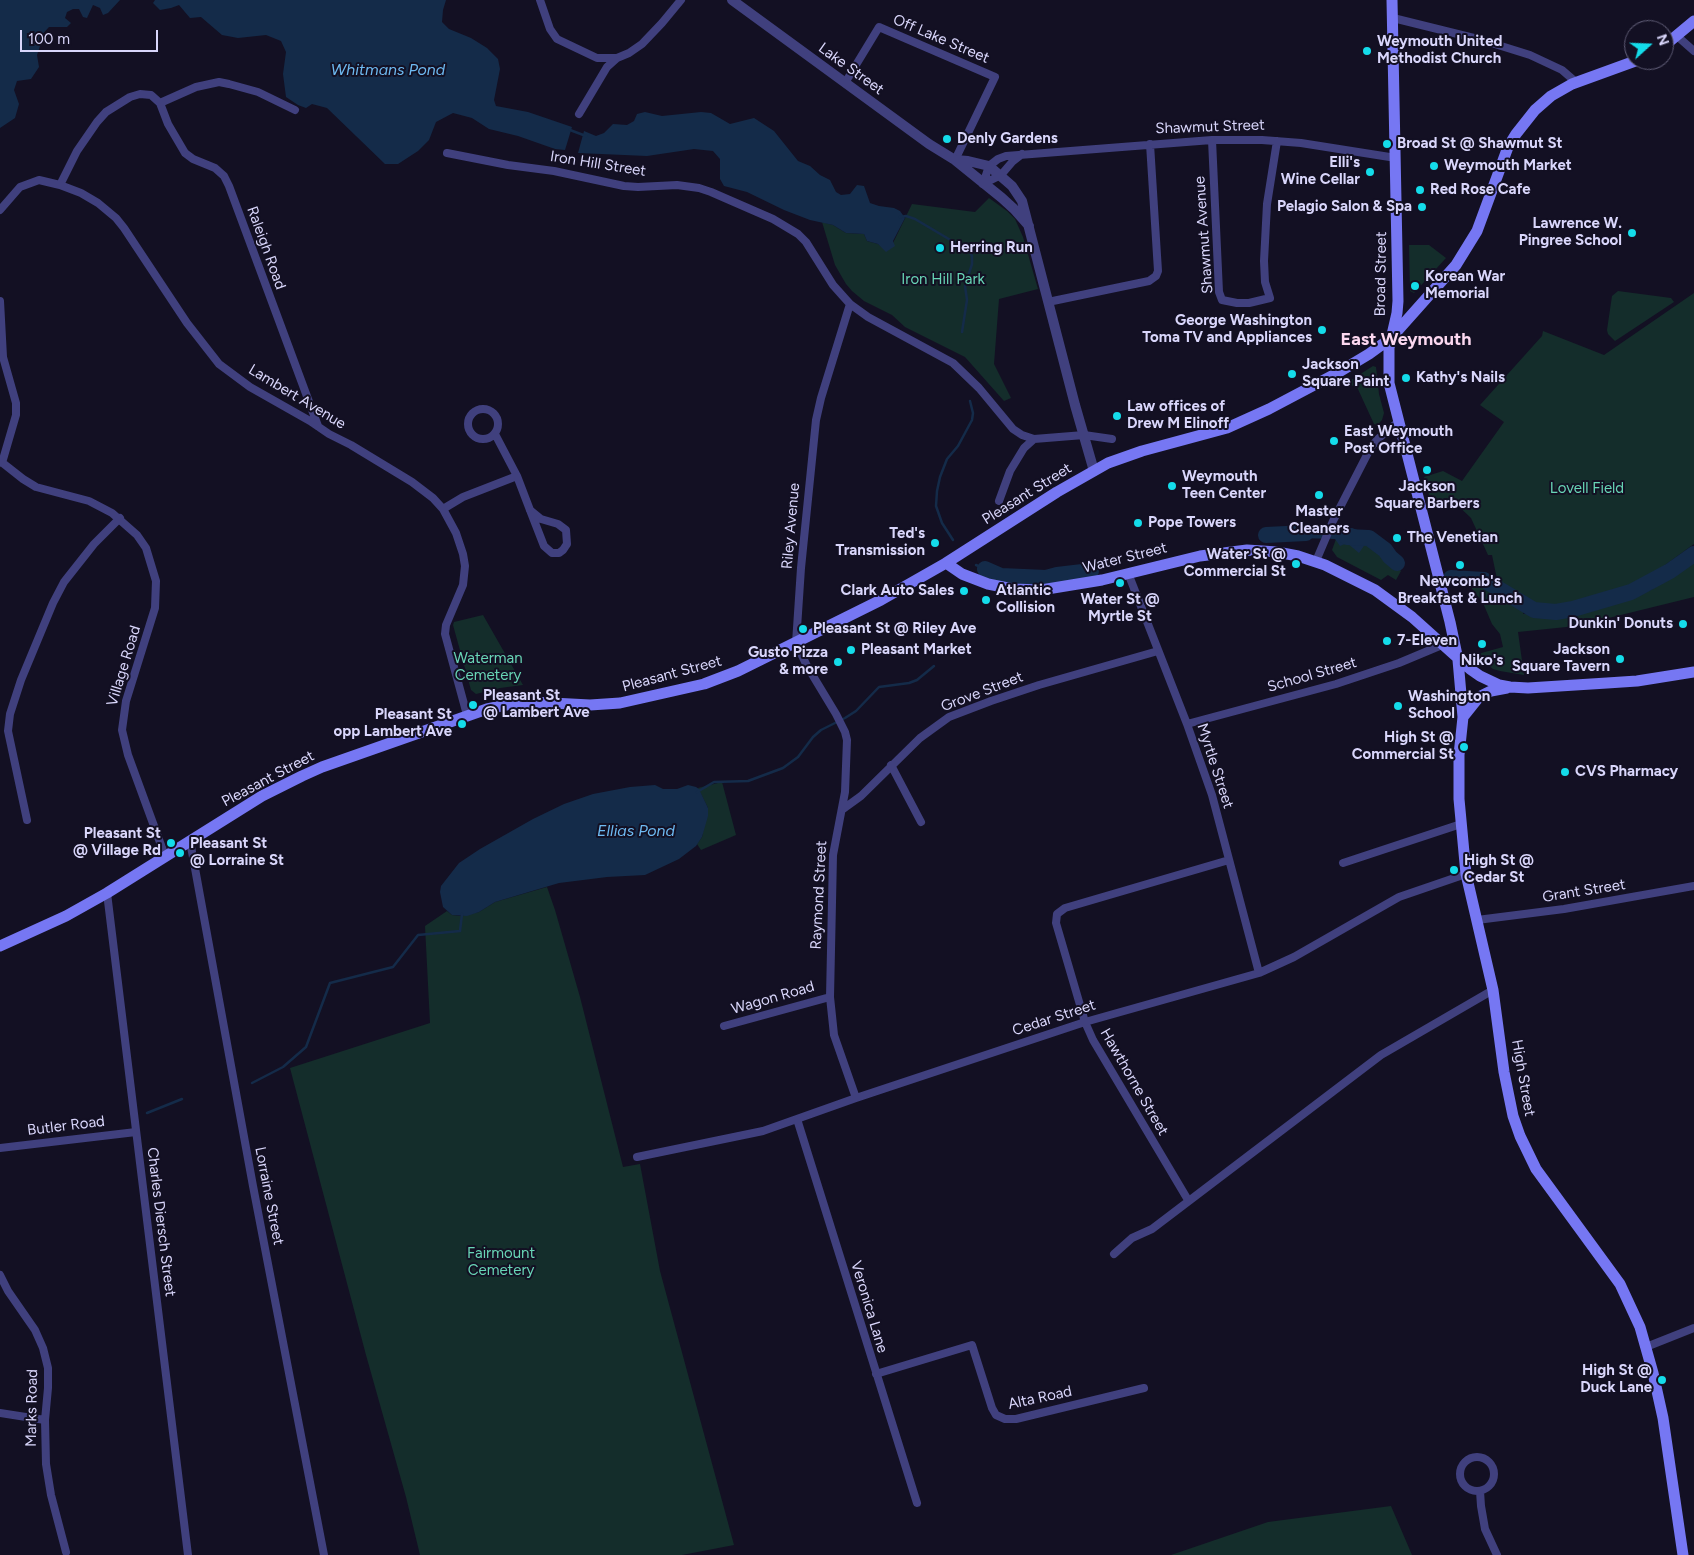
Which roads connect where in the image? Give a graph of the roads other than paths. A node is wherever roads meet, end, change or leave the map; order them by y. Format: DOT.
graph roads {
  1 [pos="540,0"];
  2 [pos="681,0"];
  3 [pos="732,0"];
  4 [pos="1392,0"];
  5 [pos="1393,18"];
  6 [pos="1694,21"];
  7 [pos="1677,36"];
  8 [pos="1674,38"];
  9 [pos="1694,51"];
  10 [pos="617,58"];
  11 [pos="1624,65"];
  12 [pos="845,83"];
  13 [pos="1577,83"];
  14 [pos="160,103"];
  15 [pos="295,110"];
  16 [pos="579,114"];
  17 [pos="1212,140"];
  18 [pos="1277,141"];
  19 [pos="1150,144"];
  20 [pos="447,153"];
  21 [pos="1024,153"];
  22 [pos="1396,158"];
  23 [pos="954,160"];
  24 [pos="996,171"];
  25 [pos="983,184"];
  26 [pos="60,185"];
  27 [pos="0,210"];
  28 [pos="1028,226"];
  29 [pos="0,301"];
  30 [pos="1048,302"];
  31 [pos="850,304"];
  32 [pos="1391,338"];
  33 [pos="1398,422"];
  34 [pos="318,426"];
  35 [pos="495,434"];
  36 [pos="1084,435"];
  37 [pos="1112,439"];
  38 [pos="1034,440"];
  39 [pos="1,462"];
  40 [pos="1094,470"];
  41 [pos="517,476"];
  42 [pos="999,500"];
  43 [pos="443,509"];
  44 [pos="530,510"];
  45 [pos="120,518"];
  46 [pos="1316,561"];
  47 [pos="946,563"];
  48 [pos="1128,573"];
  49 [pos="796,643"];
  50 [pos="1442,645"];
  51 [pos="1158,651"];
  52 [pos="1458,660"];
  53 [pos="1694,672"];
  54 [pos="1510,687"];
  55 [pos="467,715"];
  56 [pos="1463,717"];
  57 [pos="1187,724"];
  58 [pos="892,766"];
  59 [pos="843,809"];
  60 [pos="27,820"];
  61 [pos="921,822"];
  62 [pos="1461,824"];
  63 [pos="190,841"];
  64 [pos="165,856"];
  65 [pos="1229,860"];
  66 [pos="1343,863"];
  67 [pos="1466,874"];
  68 [pos="1694,886"];
  69 [pos="107,893"];
  70 [pos="1477,920"];
  71 [pos="0,946"];
  72 [pos="1259,972"];
  73 [pos="1494,990"];
  74 [pos="830,997"];
  75 [pos="1085,1022"];
  76 [pos="724,1026"];
  77 [pos="856,1098"];
  78 [pos="797,1119"];
  79 [pos="136,1132"];
  80 [pos="0,1148"];
  81 [pos="637,1157"];
  82 [pos="1188,1200"];
  83 [pos="1114,1254"];
  84 [pos="0,1275"];
  85 [pos="1694,1328"];
  86 [pos="1646,1347"];
  87 [pos="876,1374"];
  88 [pos="1144,1388"];
  89 [pos="0,1413"];
  90 [pos="45,1420"];
  91 [pos="1480,1491"];
  92 [pos="916,1503"];
  93 [pos="66,1552"];
  94 [pos="188,1555"];
  95 [pos="324,1555"];
  96 [pos="1497,1555"];
  97 [pos="1684,1555"];
  1 -- 10 [label="street"];
  2 -- 10 [label="street"];
  3 -- 12 [label="street, Lake Street"];
  4 -- 5 [label="main road, Broad Street"];
  5 -- 13 [label="street"];
  5 -- 22 [label="main road, Broad Street"];
  6 -- 7 [label="main road"];
  7 -- 8 [label="main road"];
  7 -- 9 [label="street"];
  10 -- 16 [label="street"];
  11 -- 13 [label="main road, Pleasant Street"];
  12 -- 23 [label="street, Lake Street"];
  12 -- 23 [label="street, Off Lake Street"];
  13 -- 32 [label="main road, Pleasant Street"];
  14 -- 15 [label="street"];
  14 -- 26 [label="street"];
  14 -- 34 [label="street, Raleigh Road"];
  17 -- 18 [label="street, Shawmut Street"];
  17 -- 18 [label="street, Shawmut Avenue"];
  17 -- 19 [label="street, Shawmut Street"];
  18 -- 22 [label="street, Shawmut Street"];
  19 -- 21 [label="street, Shawmut Street"];
  19 -- 30 [label="street"];
  20 -- 31 [label="street, Iron Hill Street"];
  21 -- 24 [label="street, Shawmut Street"];
  21 -- 24 [label="street, Shawmut Street"];
  22 -- 32 [label="main road, Broad Street"];
  23 -- 24 [label="street, Lake Street"];
  23 -- 25 [label="street, Lake Street"];
  24 -- 25 [label="street, Shawmut Street"];
  24 -- 25 [label="street, Shawmut Street"];
  24 -- 28 [label="street"];
  25 -- 28 [label="street"];
  26 -- 27 [label="street, Lambert Avenue"];
  26 -- 34 [label="street, Lambert Avenue"];
  28 -- 30 [label="street"];
  29 -- 39 [label="street"];
  30 -- 36 [label="street"];
  31 -- 38 [label="street, Iron Hill Street"];
  31 -- 49 [label="street, Riley Avenue"];
  32 -- 33 [label="main road, Broad Street"];
  32 -- 40 [label="main road, Pleasant Street"];
  33 -- 46 [label="street"];
  33 -- 52 [label="main road, Broad Street"];
  34 -- 43 [label="street, Lambert Avenue"];
  35 -- 35 [label="street"];
  35 -- 41 [label="street"];
  36 -- 37 [label="street"];
  36 -- 38 [label="street"];
  36 -- 40 [label="street"];
  38 -- 42 [label="street"];
  39 -- 45 [label="street, Village Road"];
  40 -- 47 [label="main road, Pleasant Street"];
  41 -- 43 [label="street"];
  41 -- 44 [label="street"];
  43 -- 55 [label="street, Lambert Avenue"];
  44 -- 44 [label="street"];
  45 -- 60 [label="street"];
  45 -- 64 [label="street, Village Road"];
  46 -- 48 [label="main road, Water Street"];
  46 -- 50 [label="main road, Water Street"];
  47 -- 48 [label="main road, Water Street"];
  47 -- 49 [label="main road, Pleasant Street"];
  48 -- 51 [label="street, Myrtle Street"];
  49 -- 55 [label="main road, Pleasant Street"];
  49 -- 59 [label="street, Raymond Street"];
  50 -- 52 [label="main road, Water Street"];
  50 -- 57 [label="street, School Street"];
  51 -- 57 [label="street, Myrtle Street"];
  51 -- 58 [label="street, Grove Street"];
  52 -- 54 [label="main road, Water Street"];
  52 -- 56 [label="main road, High Street"];
  53 -- 54 [label="main road"];
  54 -- 56 [label="main road"];
  55 -- 63 [label="main road, Pleasant Street"];
  56 -- 62 [label="main road, High Street"];
  57 -- 65 [label="street, Myrtle Street"];
  58 -- 59 [label="street, Grove Street"];
  58 -- 61 [label="street"];
  59 -- 74 [label="street, Raymond Street"];
  62 -- 66 [label="street"];
  62 -- 67 [label="main road, High Street"];
  63 -- 64 [label="main road, Pleasant Street"];
  63 -- 95 [label="street, Lorraine Street"];
  64 -- 69 [label="main road, Pleasant Street"];
  65 -- 72 [label="street, Myrtle Street"];
  65 -- 75 [label="street, Hawthorne Street"];
  67 -- 70 [label="main road, High Street"];
  67 -- 72 [label="street, Cedar Street"];
  68 -- 70 [label="street, Grant Street"];
  69 -- 71 [label="main road, Pleasant Street"];
  69 -- 79 [label="street, Charles Diersch Street"];
  70 -- 73 [label="main road, High Street"];
  72 -- 75 [label="street, Cedar Street"];
  73 -- 82 [label="street"];
  73 -- 86 [label="main road, High Street"];
  74 -- 76 [label="street, Wagon Road"];
  74 -- 77 [label="street, Raymond Street"];
  75 -- 77 [label="street, Cedar Street"];
  75 -- 82 [label="street, Hawthorne Street"];
  77 -- 78 [label="street, Cedar Street"];
  78 -- 81 [label="street, Cedar Street"];
  78 -- 87 [label="street, Veronica Lane"];
  79 -- 80 [label="street, Butler Road"];
  79 -- 94 [label="street, Charles Diersch Street"];
  82 -- 83 [label="street"];
  84 -- 90 [label="street, Marks Road"];
  85 -- 86 [label="street"];
  86 -- 97 [label="main road, High Street"];
  87 -- 88 [label="street, Alta Road"];
  87 -- 92 [label="street, Veronica Lane"];
  89 -- 90 [label="street"];
  90 -- 93 [label="street, Marks Road"];
  91 -- 91 [label="street"];
  91 -- 96 [label="street"];
}
